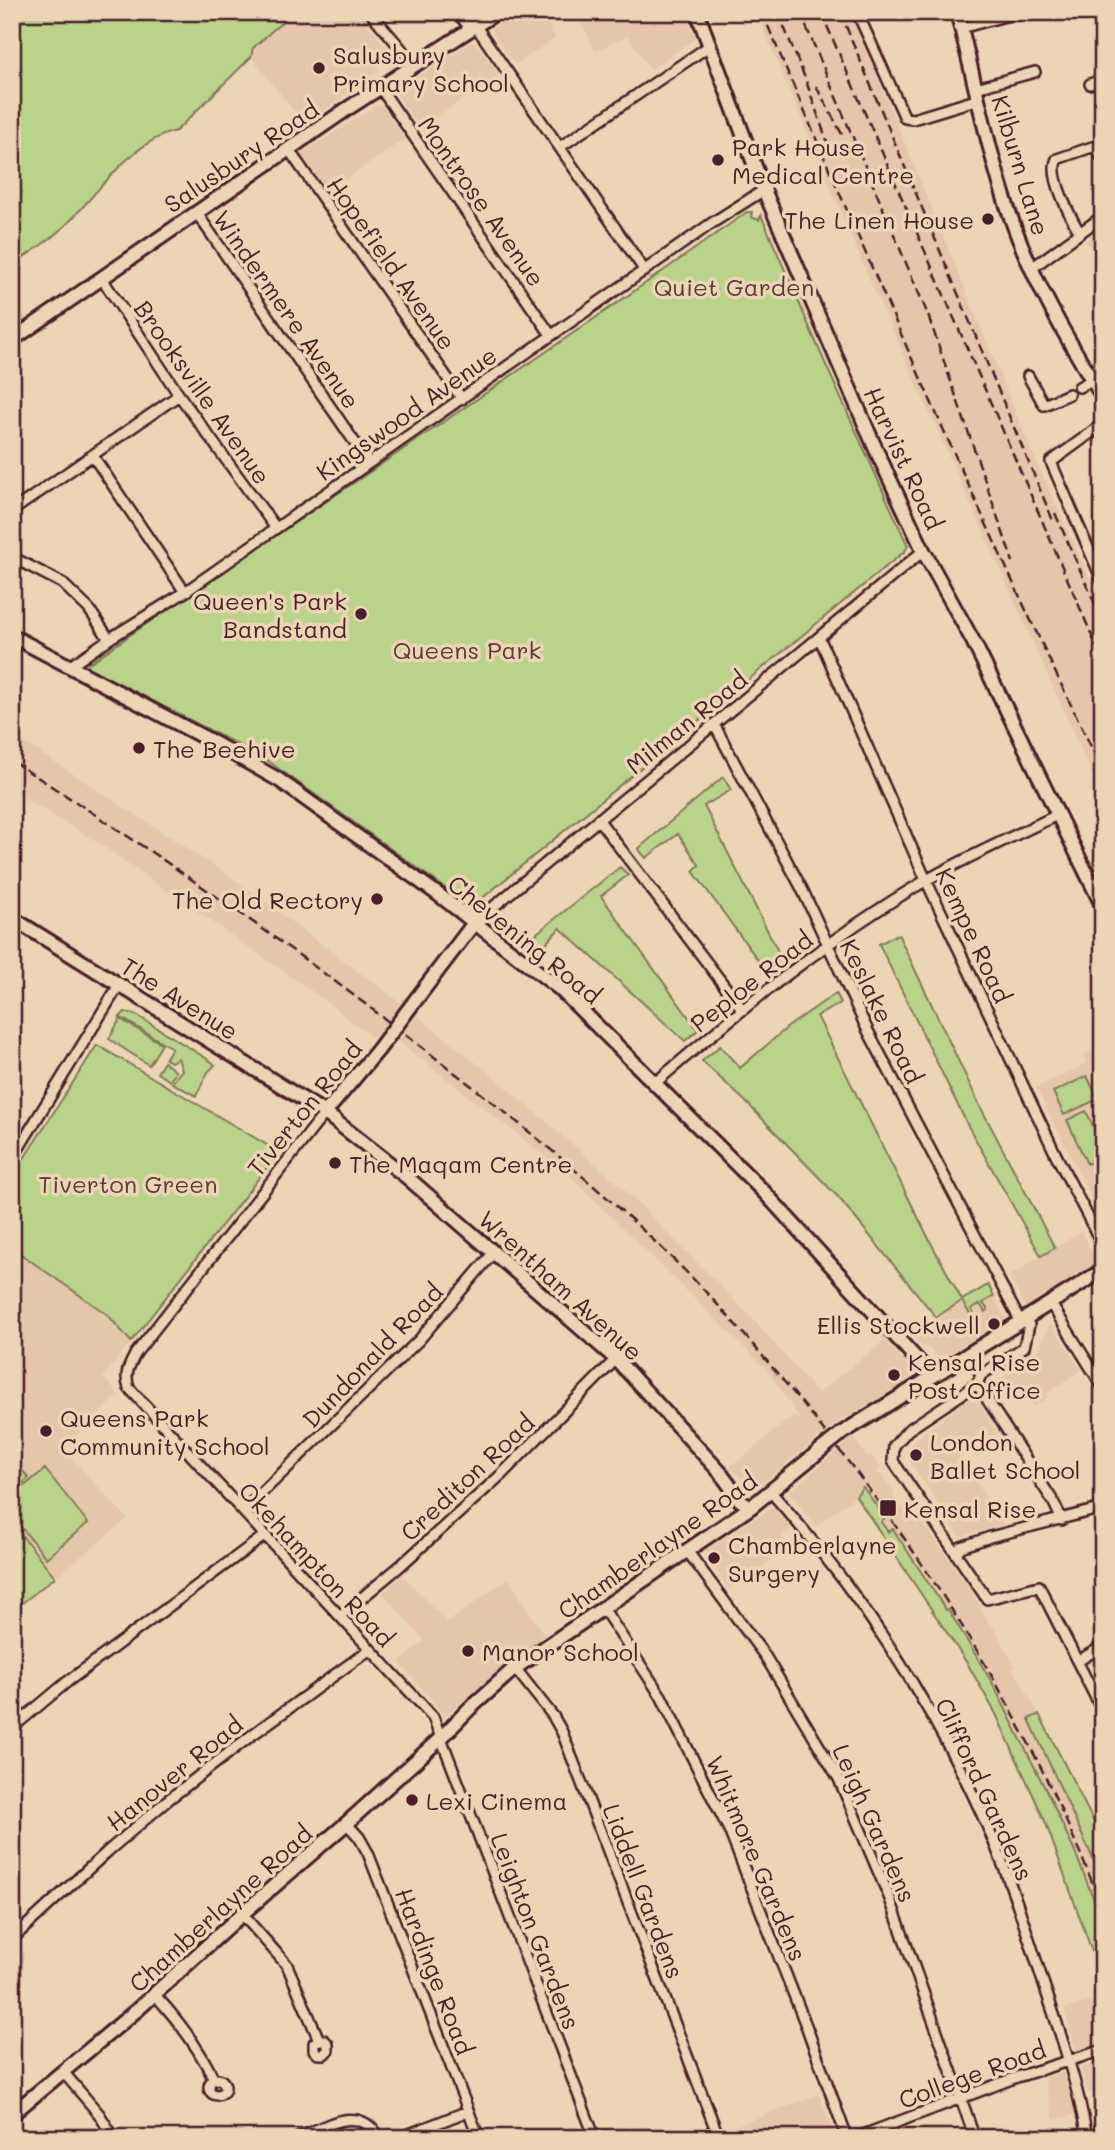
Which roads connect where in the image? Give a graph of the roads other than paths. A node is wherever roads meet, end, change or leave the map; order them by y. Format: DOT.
graph roads {
  1 [pos="370,12"];
  2 [pos="457,12"];
  3 [pos="497,12"];
  4 [pos="697,12"];
  5 [pos="857,12"];
  6 [pos="957,12"];
  7 [pos="1016,13"];
  8 [pos="472,27"];
  9 [pos="961,28"];
  10 [pos="709,46"];
  11 [pos="415,65"];
  12 [pos="1035,72"];
  13 [pos="1103,79"];
  14 [pos="1090,84"];
  15 [pos="381,89"];
  16 [pos="977,94"];
  17 [pos="560,148"];
  18 [pos="289,150"];
  19 [pos="1103,160"];
  20 [pos="764,190"];
  21 [pos="196,212"];
  22 [pos="1103,216"];
  23 [pos="1080,233"];
  24 [pos="1032,268"];
  25 [pos="645,271"];
  26 [pos="101,277"];
  27 [pos="551,335"];
  28 [pos="12,340"];
  29 [pos="1028,376"];
  30 [pos="1092,380"];
  31 [pos="1079,387"];
  32 [pos="1069,394"];
  33 [pos="179,395"];
  34 [pos="1103,397"];
  35 [pos="462,399"];
  36 [pos="1103,425"];
  37 [pos="93,456"];
  38 [pos="369,463"];
  39 [pos="12,511"];
  40 [pos="275,527"];
  41 [pos="925,552"];
  42 [pos="12,556"];
  43 [pos="1103,582"];
  44 [pos="185,592"];
  45 [pos="12,636"];
  46 [pos="819,637"];
  47 [pos="109,639"];
  48 [pos="69,667"];
  49 [pos="714,724"];
  50 [pos="1059,814"];
  51 [pos="598,819"];
  52 [pos="926,880"];
  53 [pos="1103,907"];
  54 [pos="12,918"];
  55 [pos="474,923"];
  56 [pos="828,946"];
  57 [pos="119,985"];
  58 [pos="742,1009"];
  59 [pos="655,1083"];
  60 [pos="325,1113"];
  61 [pos="17,1144"];
  62 [pos="12,1159"];
  63 [pos="1103,1246"];
  64 [pos="494,1252"];
  65 [pos="1103,1270"];
  66 [pos="1051,1304"];
  67 [pos="1021,1317"];
  68 [pos="970,1355"];
  69 [pos="616,1359"];
  70 [pos="932,1376"];
  71 [pos="979,1380"];
  72 [pos="1103,1387"];
  73 [pos="129,1388"];
  74 [pos="771,1491"];
  75 [pos="751,1507"];
  76 [pos="1103,1508"];
  77 [pos="243,1511"];
  78 [pos="1062,1520"];
  79 [pos="264,1536"];
  80 [pos="688,1552"];
  81 [pos="956,1553"];
  82 [pos="603,1608"];
  83 [pos="340,1616"];
  84 [pos="1103,1646"];
  85 [pos="369,1650"];
  86 [pos="1078,1661"];
  87 [pos="516,1668"];
  88 [pos="1103,1712"];
  89 [pos="12,1728"];
  90 [pos="441,1738"];
  91 [pos="347,1824"];
  92 [pos="242,1914"];
  93 [pos="12,1939"];
  94 [pos="155,1995"];
  95 [pos="318,2039"];
  96 [pos="1103,2050"];
  97 [pos="1069,2060"];
  98 [pos="64,2073"];
  99 [pos="214,2080"];
  100 [pos="962,2098"];
  101 [pos="468,2111"];
  102 [pos="12,2114"];
  103 [pos="114,2138"];
  104 [pos="298,2138"];
  105 [pos="380,2138"];
  106 [pos="398,2138"];
  107 [pos="479,2138"];
  108 [pos="595,2138"];
  109 [pos="719,2138"];
  110 [pos="847,2138"];
  111 [pos="855,2138"];
  112 [pos="975,2138"];
  113 [pos="1087,2138"];
  1 -- 11 [label="street"];
  2 -- 8 [label="street"];
  3 -- 8 [label="street, Salusbury Road"];
  4 -- 10 [label="street, Harvist Road"];
  5 -- 16 [label="street"];
  6 -- 9 [label="street, Kilburn Lane"];
  7 -- 9 [label="street"];
  8 -- 11 [label="street, Salusbury Road"];
  8 -- 17 [label="street"];
  9 -- 16 [label="street, Kilburn Lane"];
  10 -- 17 [label="street"];
  10 -- 20 [label="street, Harvist Road"];
  11 -- 15 [label="street, Salusbury Road"];
  12 -- 16 [label="street"];
  13 -- 14 [label="street"];
  15 -- 18 [label="street, Salusbury Road"];
  15 -- 27 [label="street, Montrose Avenue"];
  16 -- 24 [label="street, Kilburn Lane"];
  17 -- 25 [label="street"];
  18 -- 21 [label="street, Salusbury Road"];
  18 -- 35 [label="street, Hopefield Avenue"];
  19 -- 23 [label="street"];
  20 -- 25 [label="street, Kingswood Avenue"];
  20 -- 41 [label="street, Harvist Road"];
  21 -- 26 [label="street, Salusbury Road"];
  21 -- 38 [label="street, Windermere Avenue"];
  22 -- 23 [label="street"];
  23 -- 24 [label="street"];
  24 -- 30 [label="street, Kilburn Lane"];
  25 -- 27 [label="street, Kingswood Avenue"];
  26 -- 28 [label="street, Salusbury Road"];
  26 -- 33 [label="street, Brooksville Avenue"];
  27 -- 35 [label="street, Kingswood Avenue"];
  29 -- 32 [label="street"];
  30 -- 31 [label="street"];
  30 -- 34 [label="street, Kilburn Lane"];
  33 -- 37 [label="street"];
  33 -- 40 [label="street, Brooksville Avenue"];
  35 -- 38 [label="street, Kingswood Avenue"];
  36 -- 43 [label="street"];
  37 -- 39 [label="street"];
  37 -- 44 [label="street"];
  38 -- 40 [label="street, Kingswood Avenue"];
  40 -- 44 [label="street, Kingswood Avenue"];
  41 -- 46 [label="street, Milman Road"];
  41 -- 50 [label="street, Harvist Road"];
  42 -- 47 [label="street"];
  44 -- 47 [label="street, Kingswood Avenue"];
  45 -- 48 [label="street, Chevening Road"];
  46 -- 49 [label="street, Milman Road"];
  46 -- 52 [label="street, Kempe Road"];
  47 -- 48 [label="street, Kingswood Avenue"];
  48 -- 55 [label="street, Chevening Road"];
  49 -- 51 [label="street, Milman Road"];
  49 -- 56 [label="street, Keslake Road"];
  50 -- 52 [label="street, Peploe Road"];
  50 -- 53 [label="street, Harvist Road"];
  51 -- 55 [label="street, Milman Road"];
  51 -- 58 [label="street"];
  52 -- 56 [label="street, Peploe Road"];
  52 -- 63 [label="street, Kempe Road"];
  54 -- 57 [label="street, The Avenue"];
  55 -- 59 [label="street, Chevening Road"];
  55 -- 60 [label="street, Tiverton Road, bridge"];
  56 -- 58 [label="street, Peploe Road"];
  56 -- 67 [label="street, Keslake Road"];
  57 -- 60 [label="street, The Avenue"];
  57 -- 61 [label="street"];
  58 -- 59 [label="street, Peploe Road"];
  59 -- 70 [label="street, Chevening Road"];
  60 -- 64 [label="street, Wrentham Avenue"];
  60 -- 73 [label="street, Tiverton Road"];
  61 -- 62 [label="street"];
  64 -- 69 [label="street, Wrentham Avenue"];
  64 -- 77 [label="street, Dundonald Road"];
  65 -- 66 [label="street, Chamberlayne Road"];
  66 -- 67 [label="street, Chamberlayne Road"];
  66 -- 72 [label="street"];
  67 -- 68 [label="street, Chamberlayne Road"];
  67 -- 71 [label="street"];
  68 -- 70 [label="street, Chamberlayne Road"];
  68 -- 71 [label="street"];
  69 -- 75 [label="street, Wrentham Avenue"];
  69 -- 83 [label="street, Crediton Road"];
  70 -- 74 [label="street, Chamberlayne Road, bridge"];
  71 -- 78 [label="street"];
  71 -- 81 [label="street"];
  73 -- 77 [label="street, Okehampton Road"];
  74 -- 75 [label="street, Chamberlayne Road"];
  74 -- 97 [label="street, Clifford Gardens"];
  75 -- 80 [label="street, Chamberlayne Road"];
  76 -- 78 [label="street"];
  77 -- 79 [label="street, Okehampton Road"];
  78 -- 81 [label="street"];
  79 -- 83 [label="street, Okehampton Road"];
  79 -- 89 [label="street"];
  80 -- 82 [label="street, Chamberlayne Road"];
  80 -- 100 [label="street, Leigh Gardens"];
  81 -- 86 [label="street"];
  82 -- 87 [label="street, Chamberlayne Road"];
  82 -- 110 [label="street, Whitmore Gardens"];
  83 -- 85 [label="street, Okehampton Road"];
  84 -- 86 [label="street"];
  85 -- 90 [label="street, Okehampton Road"];
  85 -- 93 [label="street, Hanover Road"];
  86 -- 88 [label="street"];
  87 -- 90 [label="street, Chamberlayne Road"];
  87 -- 109 [label="street, Liddell Gardens"];
  90 -- 91 [label="street, Chamberlayne Road"];
  90 -- 108 [label="street, Leighton Gardens"];
  91 -- 92 [label="street, Chamberlayne Road"];
  91 -- 101 [label="street, Hardinge Road"];
  92 -- 94 [label="street, Chamberlayne Road"];
  92 -- 95 [label="street"];
  94 -- 98 [label="street, Chamberlayne Road"];
  94 -- 99 [label="street"];
  96 -- 97 [label="street, College Road"];
  97 -- 100 [label="street, College Road"];
  97 -- 113 [label="street, Clifford Gardens"];
  98 -- 102 [label="street, Chamberlayne Road"];
  98 -- 103 [label="street"];
  100 -- 111 [label="street, College Road"];
  100 -- 112 [label="street, Leigh Gardens"];
  101 -- 106 [label="street"];
  101 -- 107 [label="street, Hardinge Road"];
  104 -- 105 [label="street"];
}
